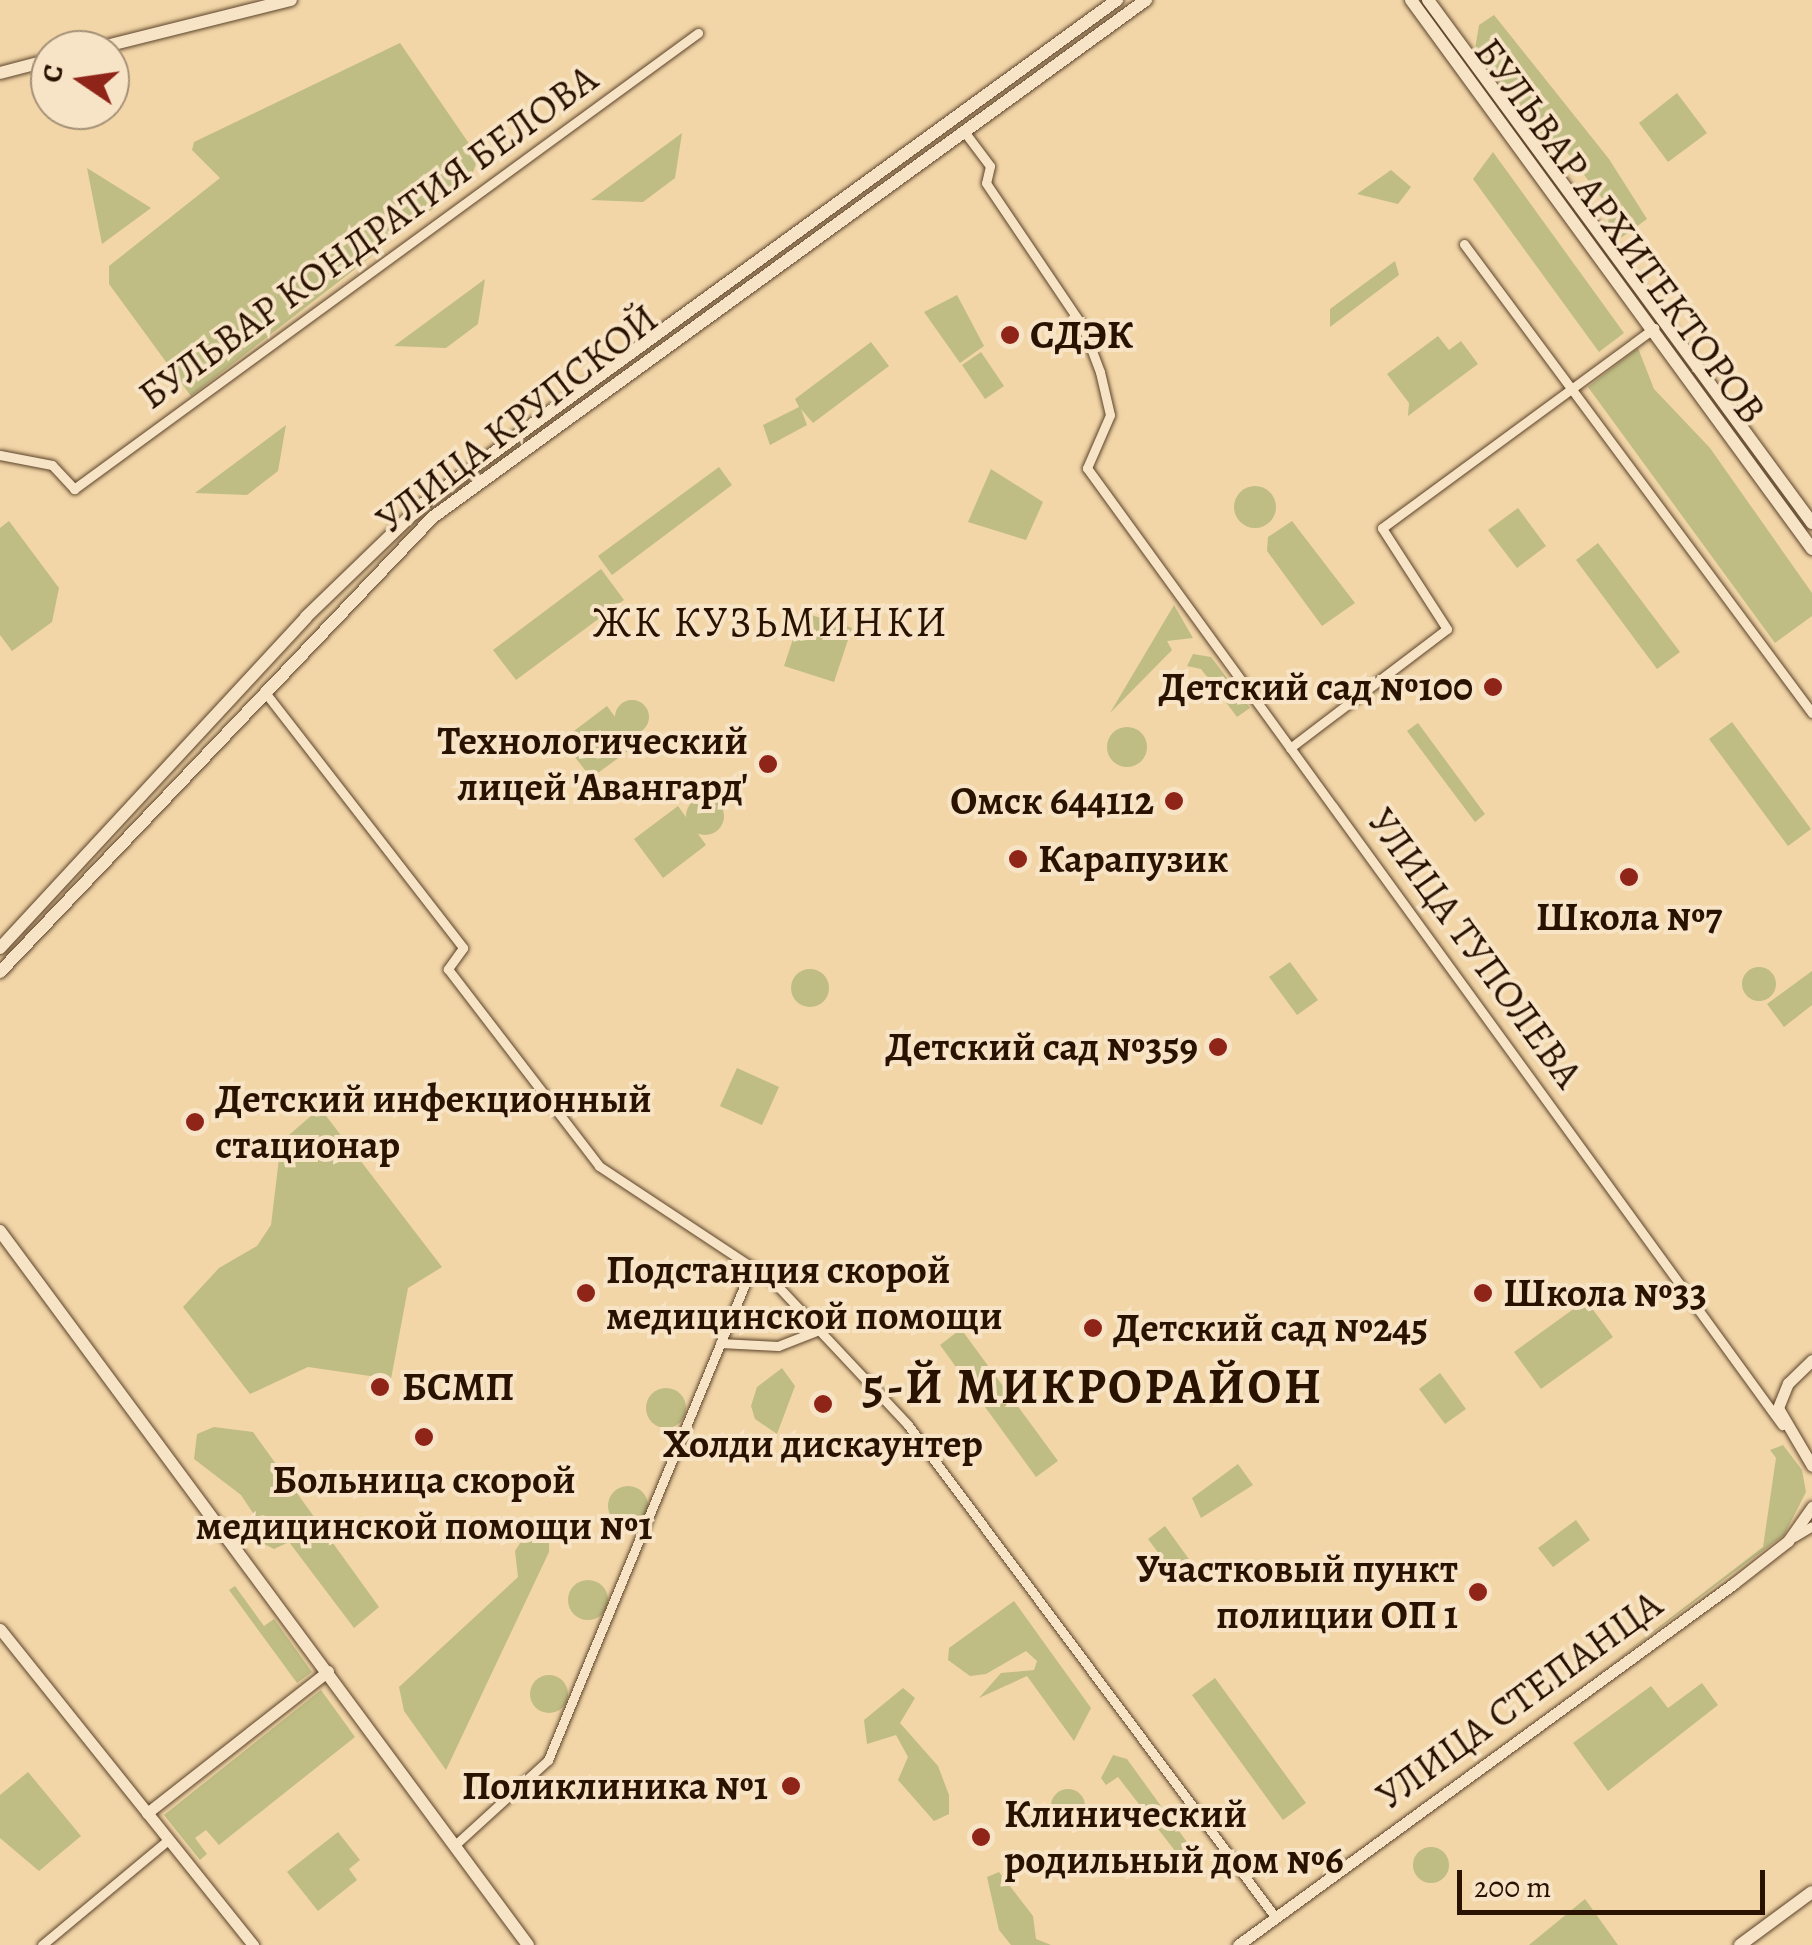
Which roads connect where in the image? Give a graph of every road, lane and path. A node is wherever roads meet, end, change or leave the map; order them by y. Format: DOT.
graph roads {
  1 [pos="291,0"];
  2 [pos="1117,0"];
  3 [pos="1146,0"];
  4 [pos="1411,0"];
  5 [pos="1432,3"];
  6 [pos="698,33"];
  7 [pos="130,40"];
  8 [pos="30,65"];
  9 [pos="0,73"];
  10 [pos="962,129"];
  11 [pos="1464,244"];
  12 [pos="1657,326"];
  13 [pos="1572,389"];
  14 [pos="0,454"];
  15 [pos="1812,523"];
  16 [pos="1812,549"];
  17 [pos="250,678"];
  18 [pos="264,691"];
  19 [pos="1812,713"];
  20 [pos="1290,748"];
  21 [pos="0,948"];
  22 [pos="0,972"];
  23 [pos="0,1231"];
  24 [pos="752,1266"];
  25 [pos="818,1330"];
  26 [pos="720,1343"];
  27 [pos="1812,1360"];
  28 [pos="1783,1390"];
  29 [pos="1755,1392"];
  30 [pos="1782,1425"];
  31 [pos="1812,1466"];
  32 [pos="1812,1506"];
  33 [pos="1812,1526"];
  34 [pos="1788,1540"];
  35 [pos="0,1629"];
  36 [pos="328,1671"];
  37 [pos="147,1813"];
  38 [pos="168,1840"];
  39 [pos="455,1845"];
  40 [pos="1812,1892"];
  41 [pos="1276,1918"];
  42 [pos="42,1945"];
  43 [pos="254,1945"];
  44 [pos="528,1945"];
  45 [pos="1238,1945"];
  46 [pos="1740,1945"];
  1 -- 7 [label="main road"];
  2 -- 17 [label="main road, УЛИЦА КРУПСКОЙ"];
  3 -- 10 [label="main road, УЛИЦА КРУПСКОЙ"];
  4 -- 12 [label="main road, БУЛЬВАР АРХИТЕКТОРОВ"];
  5 -- 12 [label="main road, БУЛЬВАР АРХИТЕКТОРОВ"];
  6 -- 14 [label="street, БУЛЬВАР КОНДРАТИЯ БЕЛОВА"];
  8 -- 9 [label="main road"];
  10 -- 18 [label="main road, УЛИЦА КРУПСКОЙ"];
  10 -- 20 [label="street, УЛИЦА ТУПОЛЕВА"];
  11 -- 13 [label="street"];
  12 -- 13 [label="street"];
  12 -- 15 [label="main road, БУЛЬВАР АРХИТЕКТОРОВ"];
  12 -- 16 [label="main road, БУЛЬВАР АРХИТЕКТОРОВ"];
  13 -- 19 [label="street"];
  13 -- 20 [label="street"];
  17 -- 18 [label="street"];
  17 -- 21 [label="main road, УЛИЦА КРУПСКОЙ"];
  18 -- 22 [label="main road, УЛИЦА КРУПСКОЙ"];
  18 -- 24 [label="street"];
  20 -- 29 [label="street, УЛИЦА ТУПОЛЕВА"];
  23 -- 36 [label="main road"];
  24 -- 25 [label="street"];
  24 -- 26 [label="street"];
  25 -- 26 [label="street"];
  25 -- 41 [label="street"];
  26 -- 39 [label="street"];
  27 -- 28 [label="street"];
  28 -- 29 [label="street"];
  28 -- 30 [label="street"];
  29 -- 30 [label="street, УЛИЦА ТУПОЛЕВА"];
  30 -- 31 [label="street, УЛИЦА ТУПОЛЕВА"];
  32 -- 34 [label="street, УЛИЦА СТЕПАНЦА"];
  33 -- 34 [label="street, УЛИЦА СТЕПАНЦА"];
  34 -- 41 [label="street, УЛИЦА СТЕПАНЦА"];
  35 -- 37 [label="street"];
  36 -- 37 [label="street"];
  36 -- 39 [label="main road"];
  37 -- 38 [label="street"];
  38 -- 42 [label="street"];
  38 -- 43 [label="street"];
  39 -- 44 [label="main road"];
  40 -- 46 [label="main road"];
  41 -- 45 [label="street, УЛИЦА СТЕПАНЦА"];
}
